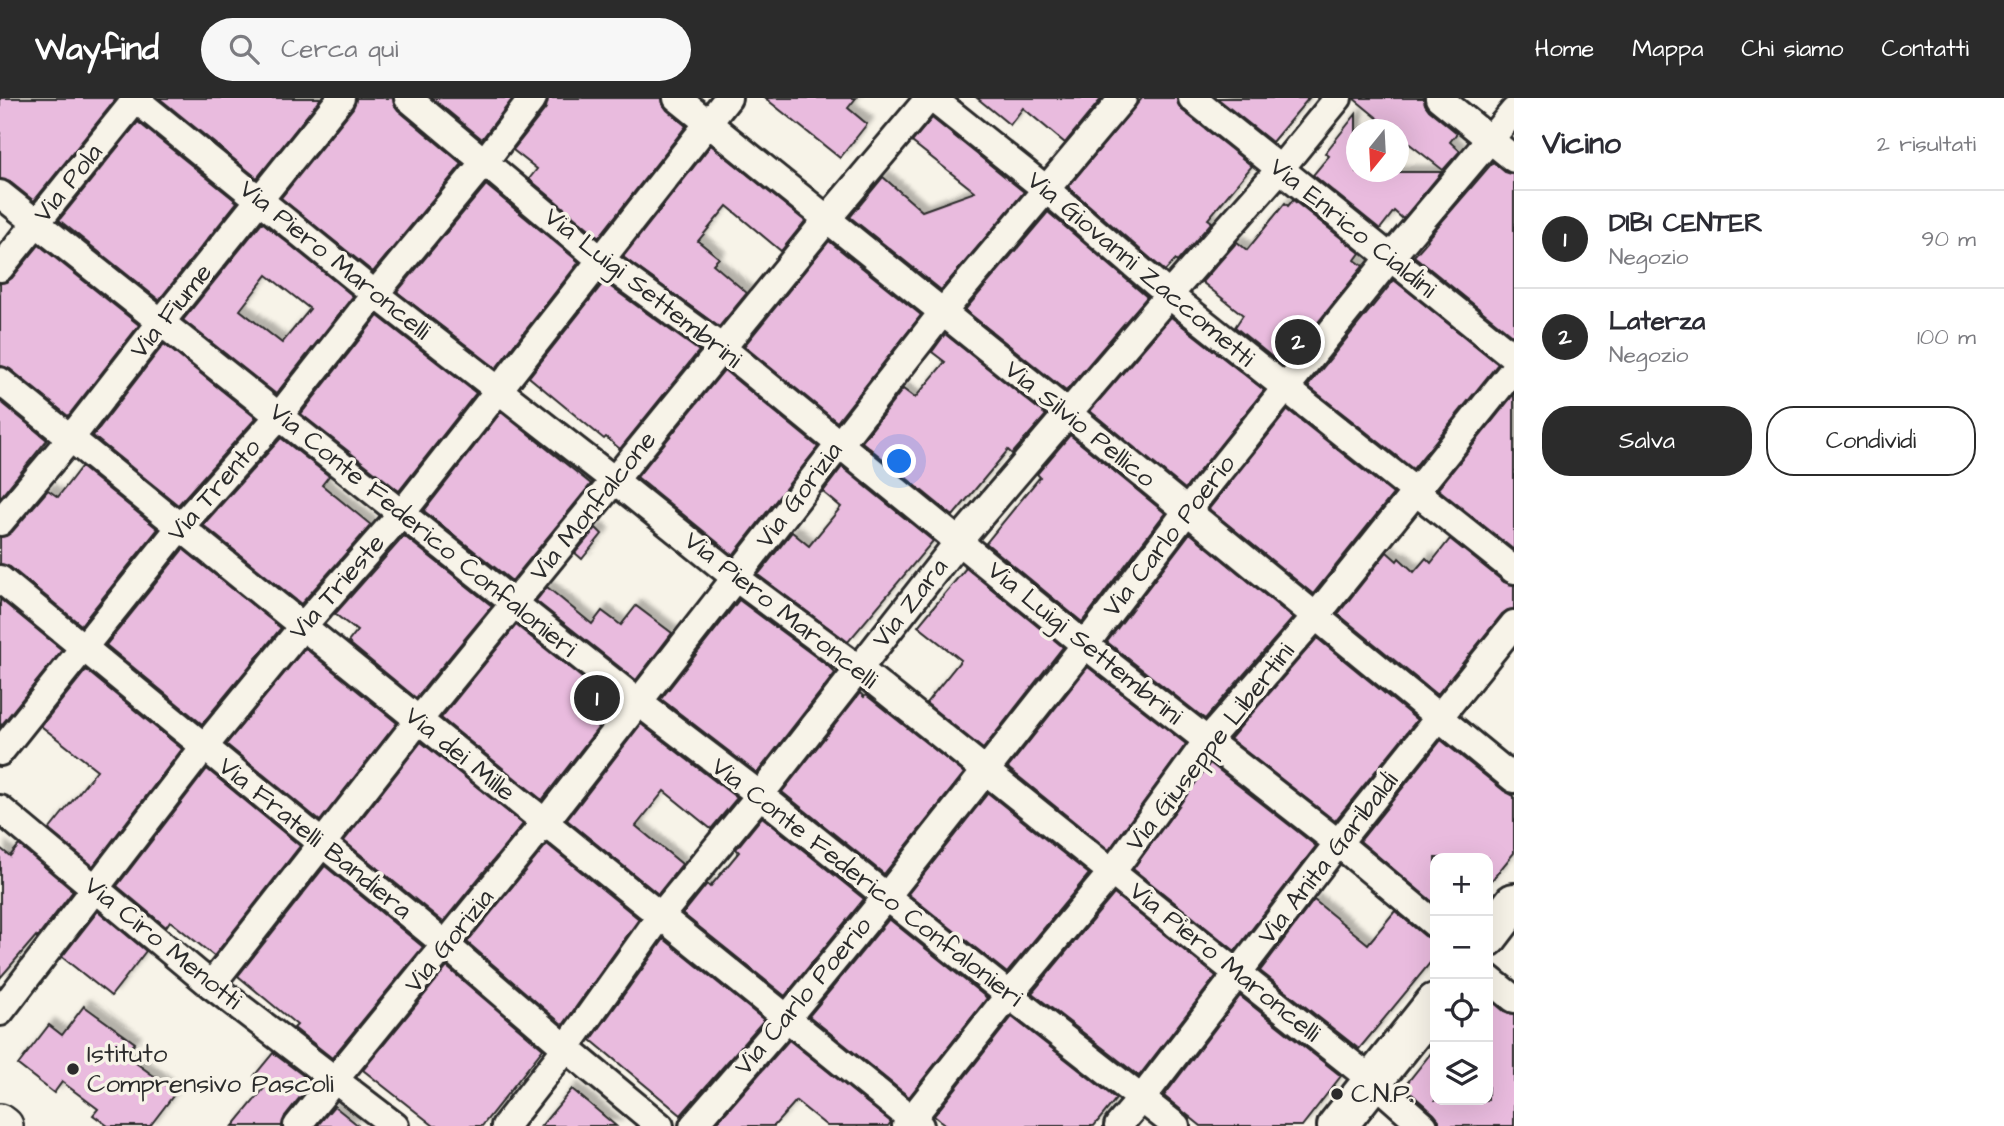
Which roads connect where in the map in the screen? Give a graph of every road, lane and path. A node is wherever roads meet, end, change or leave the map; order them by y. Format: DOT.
graph roads {
  1 [pos="135,98"];
  2 [pos="341,98"];
  3 [pos="408,98"];
  4 [pos="533,98"];
  5 [pos="677,98"];
  6 [pos="728,98"];
  7 [pos="930,98"];
  8 [pos="1123,98"];
  9 [pos="1192,98"];
  10 [pos="1338,98"];
  11 [pos="1439,98"];
  12 [pos="1514,111"];
  13 [pos="708,124"];
  14 [pos="1491,140"];
  15 [pos="1514,159"];
  16 [pos="485,162"];
  17 [pos="1280,169"];
  18 [pos="1047,190"];
  19 [pos="0,194"];
  20 [pos="260,201"];
  21 [pos="828,218"];
  22 [pos="36,223"];
  23 [pos="1390,258"];
  24 [pos="601,260"];
  25 [pos="0,268"];
  26 [pos="375,294"];
  27 [pos="1169,295"];
  28 [pos="942,313"];
  29 [pos="162,321"];
  30 [pos="722,348"];
  31 [pos="1514,357"];
  32 [pos="1514,369"];
  33 [pos="0,381"];
  34 [pos="1285,388"];
  35 [pos="499,389"];
  36 [pos="1069,414"];
  37 [pos="279,416"];
  38 [pos="70,439"];
  39 [pos="839,444"];
  40 [pos="614,480"];
  41 [pos="1416,493"];
  42 [pos="1186,511"];
  43 [pos="402,513"];
  44 [pos="0,522"];
  45 [pos="180,527"];
  46 [pos="958,542"];
  47 [pos="1514,570"];
  48 [pos="736,578"];
  49 [pos="0,579"];
  50 [pos="514,603"];
  51 [pos="1315,617"];
  52 [pos="1514,624"];
  53 [pos="303,626"];
  54 [pos="1085,645"];
  55 [pos="84,648"];
  56 [pos="859,669"];
  57 [pos="638,702"];
  58 [pos="1439,717"];
  59 [pos="418,721"];
  60 [pos="1208,741"];
  61 [pos="204,747"];
  62 [pos="0,752"];
  63 [pos="985,770"];
  64 [pos="1514,779"];
  65 [pos="760,794"];
  66 [pos="0,808"];
  67 [pos="545,822"];
  68 [pos="1338,843"];
  69 [pos="321,844"];
  70 [pos="1112,872"];
  71 [pos="96,888"];
  72 [pos="886,897"];
  73 [pos="1514,903"];
  74 [pos="661,915"];
  75 [pos="1430,920"];
  76 [pos="1493,930"];
  77 [pos="446,944"];
  78 [pos="1237,973"];
  79 [pos="1489,979"];
  80 [pos="211,985"];
  81 [pos="1009,995"];
  82 [pos="1514,999"];
  83 [pos="1430,1009"];
  84 [pos="0,1012"];
  85 [pos="787,1018"];
  86 [pos="566,1048"];
  87 [pos="334,1079"];
  88 [pos="1373,1080"];
  89 [pos="1142,1098"];
  90 [pos="913,1124"];
  91 [pos="297,1126"];
  92 [pos="395,1126"];
  93 [pos="505,1126"];
  94 [pos="660,1126"];
  95 [pos="693,1126"];
  96 [pos="1118,1126"];
  97 [pos="1176,1126"];
  98 [pos="1337,1126"];
  99 [pos="1424,1126"];
  1 -- 20 [label="street, Via Piero Maroncelli"];
  1 -- 22 [label="street, Via Pola"];
  2 -- 20 [label="street, Via Fiume"];
  3 -- 16 [label="street, Via Luigi Settembrini"];
  4 -- 16 [label="street, Via Trento"];
  5 -- 13 [label="street, Via Silvio Pellico"];
  6 -- 13 [label="street, Via Trieste"];
  7 -- 18 [label="street, Via Giovanni Zaccometti"];
  7 -- 21 [label="street, Via Monfalcone"];
  8 -- 18 [label="street, Via Gorizia"];
  9 -- 17 [label="street, Via Enrico Cialdini"];
  10 -- 17 [label="street, Via Zara"];
  11 -- 14 [label="street"];
  12 -- 14 [label="street, Via Carlo Poerio"];
  13 -- 21 [label="street, Via Silvio Pellico"];
  13 -- 24 [label="street, Via Trieste"];
  14 -- 15 [label="street"];
  14 -- 23 [label="street, Via Carlo Poerio"];
  16 -- 24 [label="street, Via Luigi Settembrini"];
  16 -- 26 [label="street, Via Trento"];
  17 -- 23 [label="street, Via Enrico Cialdini"];
  17 -- 27 [label="street, Via Zara"];
  18 -- 27 [label="street, Via Giovanni Zaccometti"];
  18 -- 28 [label="street, Via Gorizia"];
  19 -- 22 [label="street, Via Conte Federico Confalonieri"];
  20 -- 26 [label="street, Via Piero Maroncelli"];
  20 -- 29 [label="street, Via Fiume"];
  21 -- 28 [label="street, Via Silvio Pellico"];
  21 -- 30 [label="street, Via Monfalcone"];
  22 -- 25 [label="street, Via Pola"];
  22 -- 29 [label="street, Via Conte Federico Confalonieri"];
  23 -- 31 [label="street, Via Enrico Cialdini"];
  23 -- 34 [label="street, Via Carlo Poerio"];
  24 -- 30 [label="street, Via Luigi Settembrini"];
  24 -- 35 [label="street, Via Trieste"];
  26 -- 35 [label="street, Via Piero Maroncelli"];
  26 -- 37 [label="street, Via Trento"];
  27 -- 34 [label="street, Via Giovanni Zaccometti"];
  27 -- 36 [label="street, Via Zara"];
  28 -- 36 [label="street, Via Silvio Pellico"];
  28 -- 39 [label="street, Via Gorizia"];
  29 -- 37 [label="street, Via Conte Federico Confalonieri"];
  29 -- 38 [label="street, Via Fiume"];
  30 -- 39 [label="street, Via Luigi Settembrini"];
  30 -- 40 [label="street, Via Monfalcone"];
  32 -- 41 [label="street, Via Giuseppe Libertini"];
  33 -- 38 [label="street, Via dei Mille"];
  34 -- 41 [label="street, Via Giovanni Zaccometti"];
  34 -- 42 [label="street, Via Carlo Poerio"];
  35 -- 40 [label="street, Via Piero Maroncelli"];
  35 -- 43 [label="street, Via Trieste"];
  36 -- 42 [label="street, Via Silvio Pellico"];
  36 -- 46 [label="street, Via Zara"];
  37 -- 43 [label="street, Via Conte Federico Confalonieri"];
  37 -- 45 [label="street, Via Trento"];
  38 -- 44 [label="street, Via Fiume"];
  38 -- 45 [label="street, Via dei Mille"];
  39 -- 46 [label="street, Via Luigi Settembrini"];
  39 -- 48 [label="street, Via Gorizia"];
  40 -- 48 [label="street, Via Piero Maroncelli"];
  40 -- 50 [label="street, Via Monfalcone"];
  41 -- 47 [label="street, Via Giovanni Zaccometti"];
  41 -- 51 [label="street, Via Giuseppe Libertini"];
  42 -- 51 [label="street, Via Silvio Pellico"];
  42 -- 54 [label="street, Via Carlo Poerio"];
  43 -- 50 [label="street, Via Conte Federico Confalonieri"];
  43 -- 53 [label="street, Via Trieste"];
  45 -- 53 [label="street, Via dei Mille"];
  45 -- 55 [label="street, Via Trento"];
  46 -- 54 [label="street, Via Luigi Settembrini"];
  46 -- 56 [label="street, Via Zara"];
  48 -- 56 [label="street, Via Piero Maroncelli"];
  48 -- 57 [label="street, Via Gorizia"];
  49 -- 55 [label="street, Via Fratelli Bandiera"];
  50 -- 57 [label="street, Via Conte Federico Confalonieri"];
  50 -- 59 [label="street, Via Monfalcone"];
  51 -- 58 [label="street, Via Silvio Pellico"];
  51 -- 60 [label="street, Via Giuseppe Libertini"];
  52 -- 58 [label="street, Via Anita Garibaldi"];
  53 -- 59 [label="street, Via dei Mille"];
  53 -- 61 [label="street, Via Trieste"];
  54 -- 60 [label="street, Via Luigi Settembrini"];
  54 -- 63 [label="street, Via Carlo Poerio"];
  55 -- 61 [label="street, Via Fratelli Bandiera"];
  55 -- 62 [label="street, Via Trento"];
  56 -- 63 [label="street, Via Piero Maroncelli"];
  56 -- 65 [label="street, Via Zara"];
  57 -- 65 [label="street, Via Conte Federico Confalonieri"];
  57 -- 67 [label="street, Via Gorizia"];
  58 -- 64 [label="street, Via Silvio Pellico"];
  58 -- 68 [label="street, Via Anita Garibaldi"];
  59 -- 67 [label="street, Via dei Mille"];
  59 -- 69 [label="street, Via Monfalcone"];
  60 -- 68 [label="street, Via Luigi Settembrini"];
  60 -- 70 [label="street, Via Giuseppe Libertini"];
  61 -- 69 [label="street, Via Fratelli Bandiera"];
  61 -- 71 [label="street, Via Trieste"];
  63 -- 70 [label="street, Via Piero Maroncelli"];
  63 -- 72 [label="street, Via Carlo Poerio"];
  65 -- 72 [label="street, Via Conte Federico Confalonieri"];
  65 -- 74 [label="street, Via Zara"];
  66 -- 71 [label="street, Via Ciro Menotti"];
  67 -- 74 [label="street, Via dei Mille"];
  67 -- 77 [label="street, Via Gorizia"];
  68 -- 75 [label="street, Via Luigi Settembrini"];
  68 -- 78 [label="street, Via Anita Garibaldi"];
  69 -- 77 [label="street, Via Fratelli Bandiera"];
  69 -- 80 [label="street, Via Monfalcone"];
  70 -- 78 [label="street, Via Piero Maroncelli"];
  70 -- 81 [label="street, Via Giuseppe Libertini"];
  71 -- 80 [label="street, Via Ciro Menotti"];
  71 -- 84 [label="street, Via Trieste"];
  72 -- 81 [label="street, Via Conte Federico Confalonieri"];
  72 -- 85 [label="street, Via Carlo Poerio"];
  73 -- 76 [label="main road"];
  74 -- 85 [label="street, Via dei Mille"];
  74 -- 86 [label="street, Via Zara"];
  77 -- 86 [label="street, Via Fratelli Bandiera"];
  77 -- 87 [label="street, Via Gorizia"];
  78 -- 88 [label="street, Via Piero Maroncelli"];
  78 -- 89 [label="street, Via Anita Garibaldi"];
  79 -- 82 [label="street"];
  80 -- 87 [label="street, Via Ciro Menotti"];
  81 -- 89 [label="street, Via Conte Federico Confalonieri"];
  81 -- 90 [label="street, Via Giuseppe Libertini"];
  83 -- 88 [label="main road"];
  85 -- 90 [label="street, Via dei Mille"];
  85 -- 95 [label="street, Via Carlo Poerio"];
  86 -- 93 [label="street, Via Zara"];
  86 -- 94 [label="street, Via Fratelli Bandiera"];
  87 -- 91 [label="street, Via Gorizia"];
  87 -- 92 [label="street, Via Ciro Menotti"];
  88 -- 98 [label="main road"];
  88 -- 99 [label="street, Via Piero Maroncelli"];
  89 -- 96 [label="street, Via Anita Garibaldi"];
  89 -- 97 [label="street, Via Conte Federico Confalonieri"];
}
